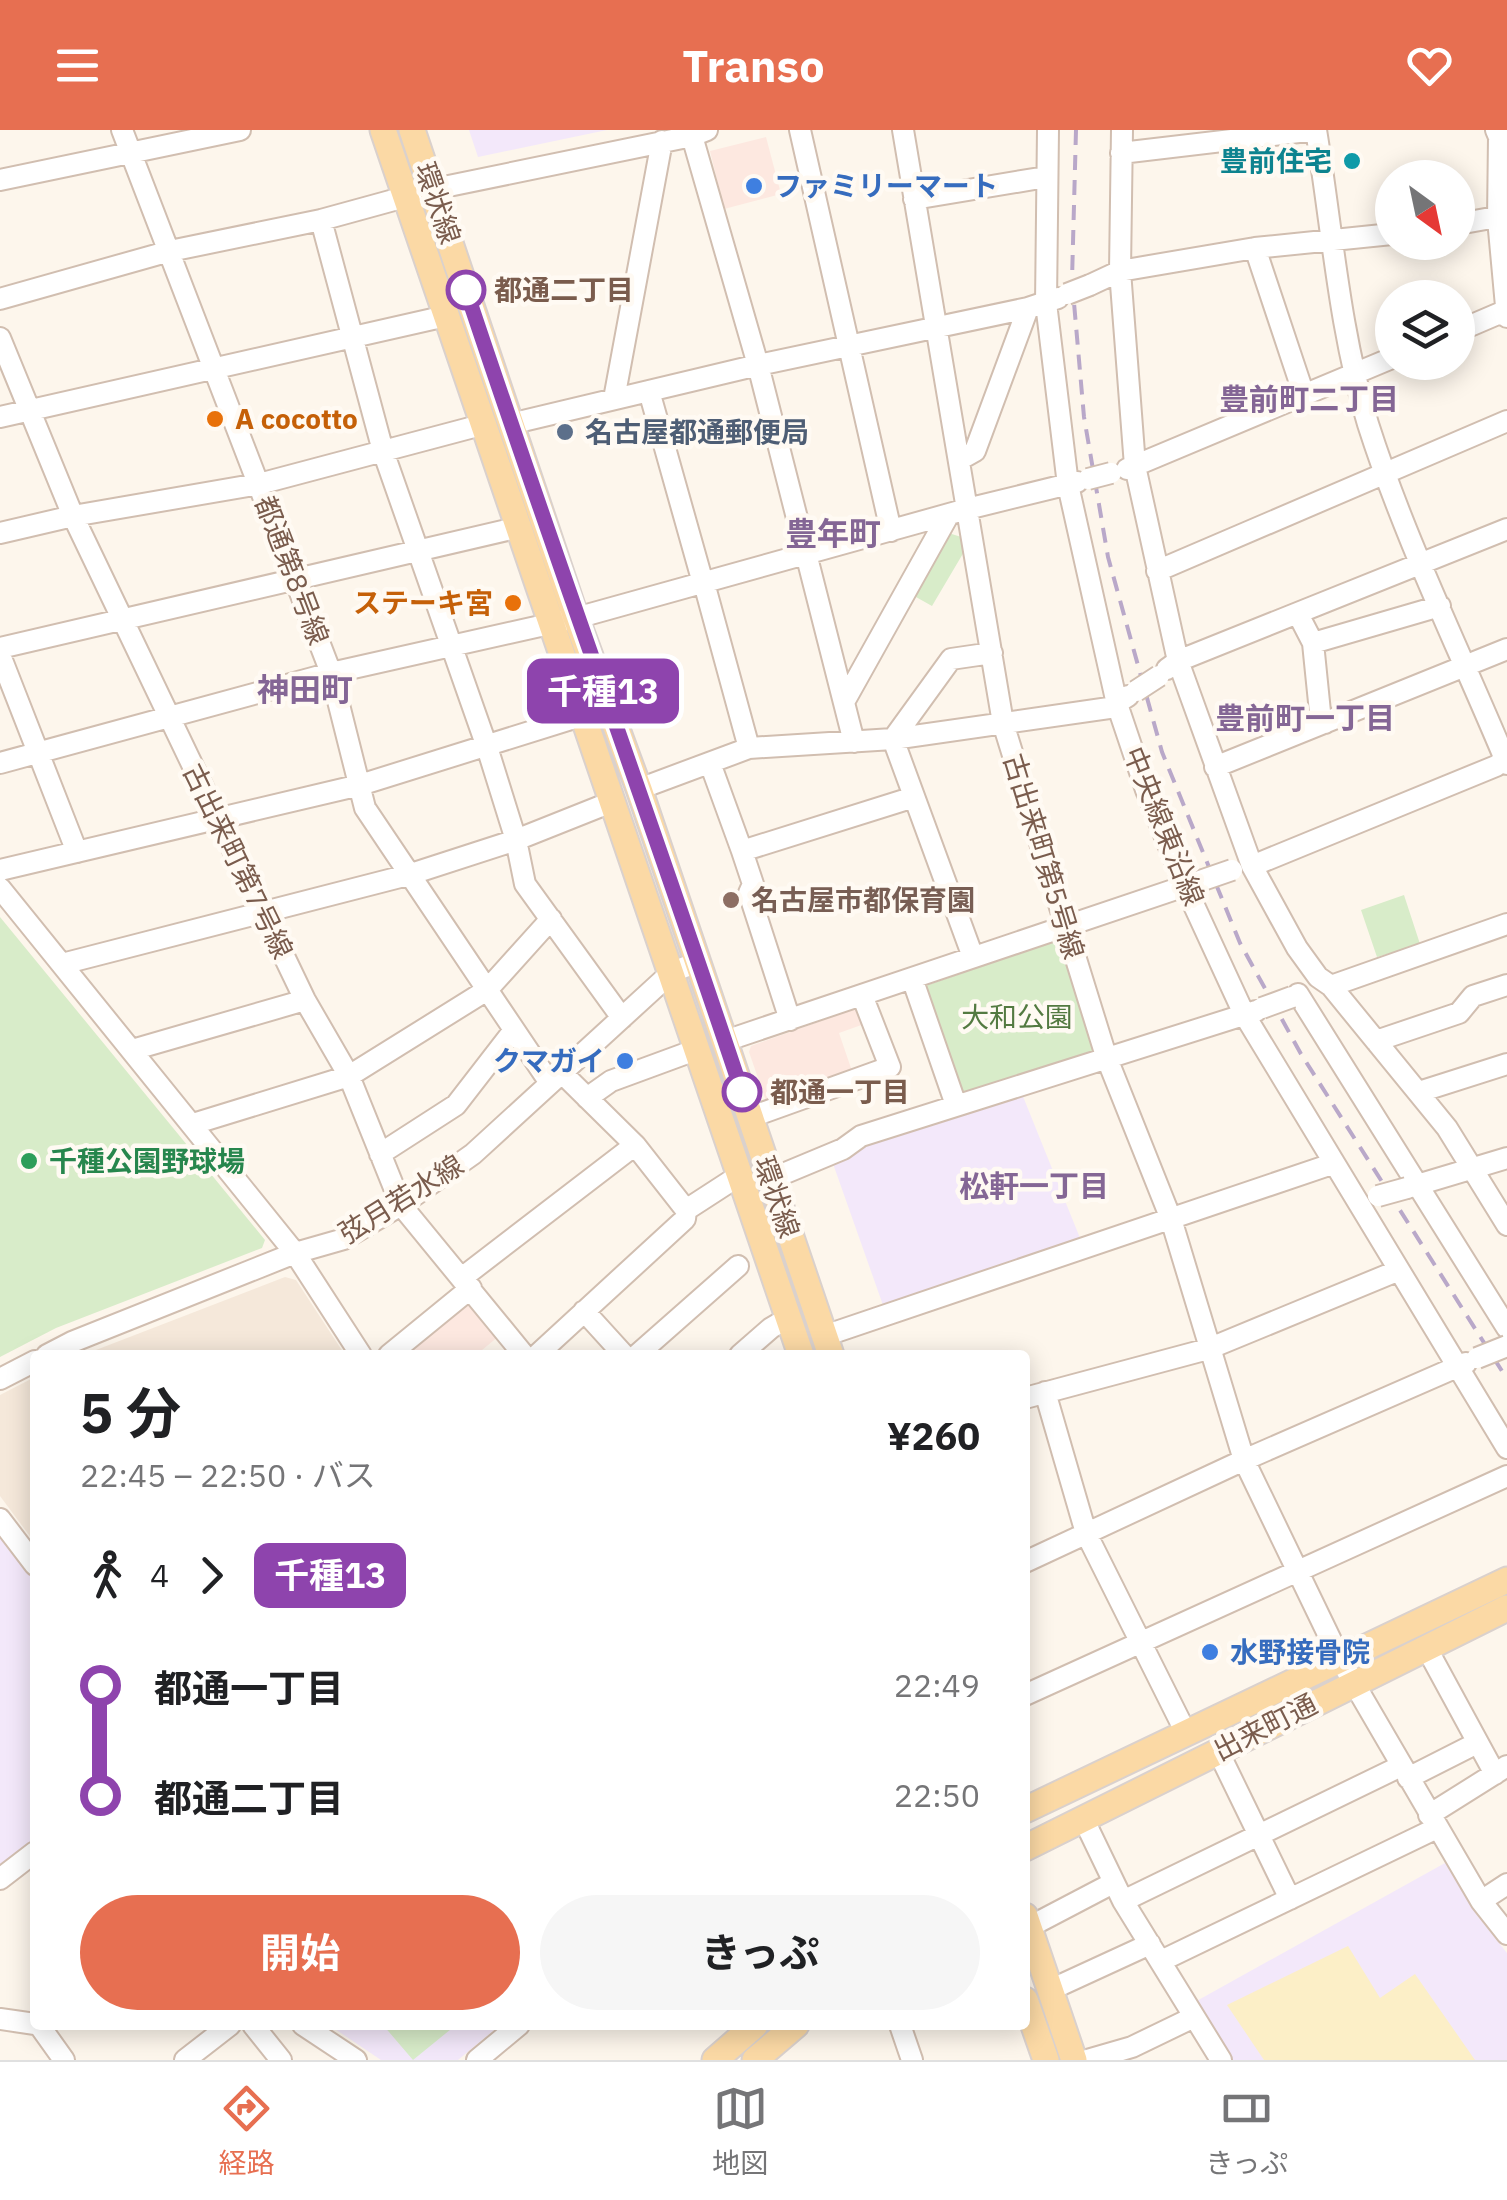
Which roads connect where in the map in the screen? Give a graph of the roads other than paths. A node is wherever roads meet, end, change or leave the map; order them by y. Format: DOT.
graph roads {
  1 [pos="122,130"];
  2 [pos="240,130"];
  3 [pos="383,130"];
  4 [pos="412,130"];
  5 [pos="800,130"];
  6 [pos="902,130"];
  7 [pos="1048,130"];
  8 [pos="1122,130"];
  9 [pos="1316,130"];
  10 [pos="1501,134"];
  11 [pos="684,135"];
  12 [pos="130,152"];
  13 [pos="1121,154"];
  14 [pos="1046,177"];
  15 [pos="0,180"];
  16 [pos="434,189"];
  17 [pos="406,196"];
  18 [pos="914,199"];
  19 [pos="321,220"];
  20 [pos="1504,220"];
  21 [pos="1475,223"];
  22 [pos="1375,236"];
  23 [pos="1332,242"];
  24 [pos="1255,248"];
  25 [pos="170,250"];
  26 [pos="1120,271"];
  27 [pos="0,299"];
  28 [pos="1037,305"];
  29 [pos="1506,313"];
  30 [pos="446,316"];
  31 [pos="1475,325"];
  32 [pos="937,328"];
  33 [pos="0,338"];
  34 [pos="351,340"];
  35 [pos="848,346"];
  36 [pos="1375,365"];
  37 [pos="758,366"];
  38 [pos="214,368"];
  39 [pos="1354,374"];
  40 [pos="648,391"];
  41 [pos="1304,396"];
  42 [pos="614,399"];
  43 [pos="28,410"];
  44 [pos="0,417"];
  45 [pos="1507,422"];
  46 [pos="498,424"];
  47 [pos="384,451"];
  48 [pos="959,460"];
  49 [pos="1135,466"];
  50 [pos="1386,473"];
  51 [pos="1078,482"];
  52 [pos="259,484"];
  53 [pos="958,511"];
  54 [pos="73,516"];
  55 [pos="520,527"];
  56 [pos="1507,528"];
  57 [pos="891,530"];
  58 [pos="0,533"];
  59 [pos="418,552"];
  60 [pos="806,555"];
  61 [pos="1422,563"];
  62 [pos="1158,571"];
  63 [pos="297,580"];
  64 [pos="704,583"];
  65 [pos="1440,606"];
  66 [pos="1298,614"];
  67 [pos="122,620"];
  68 [pos="564,620"];
  69 [pos="1313,644"];
  70 [pos="450,645"];
  71 [pos="1507,649"];
  72 [pos="0,652"];
  73 [pos="992,654"];
  74 [pos="1178,661"];
  75 [pos="1466,667"];
  76 [pos="331,672"];
  77 [pos="844,702"];
  78 [pos="1117,704"];
  79 [pos="584,715"];
  80 [pos="170,718"];
  81 [pos="1004,723"];
  82 [pos="1324,723"];
  83 [pos="892,739"];
  84 [pos="854,742"];
  85 [pos="487,747"];
  86 [pos="750,748"];
  87 [pos="38,752"];
  88 [pos="1506,760"];
  89 [pos="0,763"];
  90 [pos="710,763"];
  91 [pos="1214,766"];
  92 [pos="360,784"];
  93 [pos="639,790"];
  94 [pos="914,797"];
  95 [pos="614,801"];
  96 [pos="216,817"];
  97 [pos="516,840"];
  98 [pos="742,851"];
  99 [pos="77,852"];
  100 [pos="1245,866"];
  101 [pos="0,870"];
  102 [pos="408,875"];
  103 [pos="1192,883"];
  104 [pos="0,888"];
  105 [pos="264,913"];
  106 [pos="551,919"];
  107 [pos="1507,924"];
  108 [pos="1064,926"];
  109 [pos="973,957"];
  110 [pos="698,962"];
  111 [pos="62,964"];
  112 [pos="912,978"];
  113 [pos="662,981"];
  114 [pos="1324,982"];
  115 [pos="1507,985"];
  116 [pos="488,990"];
  117 [pos="862,995"];
  118 [pos="1295,995"];
  119 [pos="305,1000"];
  120 [pos="1253,1011"];
  121 [pos="622,1018"];
  122 [pos="790,1020"];
  123 [pos="514,1030"];
  124 [pos="725,1041"];
  125 [pos="1376,1041"];
  126 [pos="132,1050"];
  127 [pos="698,1050"];
  128 [pos="1106,1056"];
  129 [pos="1507,1064"];
  130 [pos="349,1076"];
  131 [pos="556,1078"];
  132 [pos="1419,1092"];
  133 [pos="587,1098"];
  134 [pos="956,1105"];
  135 [pos="750,1117"];
  136 [pos="193,1124"];
  137 [pos="634,1146"];
  138 [pos="380,1154"];
  139 [pos="1507,1158"];
  140 [pos="1332,1164"];
  141 [pos="1474,1170"];
  142 [pos="740,1175"];
  143 [pos="771,1180"];
  144 [pos="1412,1186"];
  145 [pos="1368,1200"];
  146 [pos="401,1205"];
  147 [pos="686,1210"];
  148 [pos="1171,1219"];
  149 [pos="1507,1225"];
  150 [pos="295,1253"];
  151 [pos="738,1266"];
  152 [pos="1397,1270"];
  153 [pos="467,1282"];
  154 [pos="584,1311"];
  155 [pos="788,1318"];
  156 [pos="1507,1328"];
  157 [pos="828,1345"];
  158 [pos="1507,1346"];
  159 [pos="57,1350"];
  160 [pos="358,1350"];
  161 [pos="394,1350"];
  162 [pos="520,1350"];
  163 [pos="542,1350"];
  164 [pos="619,1350"];
  165 [pos="644,1350"];
  166 [pos="746,1350"];
  167 [pos="799,1350"];
  168 [pos="1208,1350"];
  169 [pos="30,1364"];
  170 [pos="1457,1368"];
  171 [pos="0,1379"];
  172 [pos="1035,1395"];
  173 [pos="1507,1448"];
  174 [pos="1244,1460"];
  175 [pos="1507,1476"];
  176 [pos="0,1519"];
  177 [pos="1086,1533"];
  178 [pos="30,1558"];
  179 [pos="1030,1560"];
  180 [pos="1296,1570"];
  181 [pos="1507,1580"];
  182 [pos="1507,1608"];
  183 [pos="1140,1642"];
  184 [pos="1426,1647"];
  185 [pos="1348,1671"];
  186 [pos="1030,1694"];
  187 [pos="1186,1733"];
  188 [pos="1478,1743"];
  189 [pos="1218,1750"];
  190 [pos="1501,1770"];
  191 [pos="1404,1772"];
  192 [pos="1030,1808"];
  193 [pos="1083,1818"];
  194 [pos="1433,1822"];
  195 [pos="1259,1836"];
  196 [pos="1030,1845"];
  197 [pos="30,1856"];
  198 [pos="0,1879"];
  199 [pos="1507,1884"];
  200 [pos="1118,1892"];
  201 [pos="1290,1899"];
  202 [pos="1481,1900"];
  203 [pos="1030,1920"];
  204 [pos="1030,1930"];
  205 [pos="1507,1934"];
  206 [pos="1155,1952"];
  207 [pos="1050,1990"];
  208 [pos="1030,2014"];
  209 [pos="1194,2017"];
  210 [pos="0,2019"];
  211 [pos="30,2023"];
  212 [pos="42,2030"];
  213 [pos="224,2030"];
  214 [pos="257,2030"];
  215 [pos="311,2030"];
  216 [pos="513,2030"];
  217 [pos="749,2030"];
  218 [pos="790,2030"];
  219 [pos="902,2030"];
  220 [pos="64,2060"];
  221 [pos="185,2060"];
  222 [pos="281,2060"];
  223 [pos="356,2060"];
  224 [pos="477,2060"];
  225 [pos="714,2060"];
  226 [pos="755,2060"];
  227 [pos="912,2060"];
  228 [pos="1046,2060"];
  229 [pos="1074,2060"];
  230 [pos="1086,2060"];
  231 [pos="1221,2060"];
  1 -- 12 [label="street, 都通第8号線"];
  2 -- 12 [label="street"];
  3 -- 17 [label="main road, 環状線"];
  4 -- 16 [label="main road, 環状線"];
  5 -- 35 [label="street"];
  6 -- 18 [label="street, 古出来町第5号線"];
  7 -- 14 [label="street, 中央線東沿線"];
  8 -- 13 [label="street"];
  9 -- 13 [label="street"];
  9 -- 23 [label="street"];
  10 -- 20 [label="street"];
  11 -- 16 [label="street"];
  11 -- 37 [label="street"];
  11 -- 42 [label="street"];
  12 -- 15 [label="street"];
  12 -- 25 [label="street, 都通第8号線"];
  13 -- 26 [label="street"];
  14 -- 18 [label="street"];
  14 -- 28 [label="street, 中央線東沿線"];
  16 -- 17 [label="street"];
  16 -- 46 [label="main road, 環状線"];
  17 -- 19 [label="street"];
  17 -- 30 [label="main road, 環状線"];
  18 -- 32 [label="street, 古出来町第5号線"];
  19 -- 25 [label="street"];
  19 -- 34 [label="street"];
  20 -- 21 [label="street"];
  20 -- 29 [label="street"];
  22 -- 23 [label="street"];
  23 -- 24 [label="street"];
  23 -- 39 [label="street"];
  24 -- 26 [label="street"];
  24 -- 41 [label="street"];
  25 -- 27 [label="street"];
  25 -- 38 [label="street, 都通第8号線"];
  26 -- 28 [label="street, bridge"];
  26 -- 49 [label="street"];
  28 -- 32 [label="street"];
  28 -- 48 [label="street"];
  28 -- 51 [label="street, 中央線東沿線"];
  29 -- 31 [label="street"];
  30 -- 34 [label="street"];
  30 -- 46 [label="main road, 環状線"];
  32 -- 35 [label="street"];
  32 -- 48 [label="street, 古出来町第5号線"];
  33 -- 43 [label="street, 古出来町第7号線"];
  34 -- 38 [label="street"];
  34 -- 47 [label="street"];
  35 -- 37 [label="street"];
  35 -- 57 [label="street"];
  36 -- 39 [label="street"];
  37 -- 40 [label="street"];
  37 -- 60 [label="street"];
  38 -- 43 [label="street"];
  38 -- 52 [label="street, 都通第8号線"];
  39 -- 41 [label="street"];
  39 -- 50 [label="street"];
  40 -- 42 [label="street"];
  40 -- 64 [label="street"];
  41 -- 49 [label="street"];
  42 -- 46 [label="street"];
  43 -- 44 [label="street"];
  43 -- 54 [label="street, 古出来町第7号線"];
  45 -- 50 [label="street"];
  46 -- 47 [label="street"];
  46 -- 55 [label="main road, 環状線"];
  46 -- 68 [label="main road, 環状線"];
  47 -- 52 [label="street"];
  47 -- 59 [label="street"];
  48 -- 53 [label="street, 古出来町第5号線"];
  49 -- 51 [label="street, bridge"];
  49 -- 62 [label="street"];
  50 -- 61 [label="street"];
  50 -- 62 [label="street"];
  51 -- 53 [label="street"];
  51 -- 78 [label="street, 中央線東沿線"];
  52 -- 54 [label="street"];
  52 -- 63 [label="street, 都通第8号線"];
  53 -- 57 [label="street"];
  53 -- 73 [label="street, 古出来町第5号線"];
  53 -- 77 [label="street"];
  54 -- 58 [label="street"];
  54 -- 67 [label="street, 古出来町第7号線"];
  55 -- 59 [label="street"];
  55 -- 68 [label="main road, 環状線"];
  56 -- 61 [label="street"];
  57 -- 60 [label="street"];
  59 -- 63 [label="street"];
  59 -- 70 [label="street"];
  60 -- 64 [label="street"];
  60 -- 77 [label="street"];
  61 -- 65 [label="street"];
  61 -- 66 [label="street"];
  62 -- 74 [label="street"];
  63 -- 67 [label="street"];
  63 -- 76 [label="street, 都通第8号線"];
  64 -- 68 [label="street"];
  64 -- 86 [label="street"];
  65 -- 69 [label="street"];
  65 -- 75 [label="street"];
  66 -- 69 [label="street"];
  66 -- 74 [label="street"];
  67 -- 72 [label="street"];
  67 -- 80 [label="street, 古出来町第7号線"];
  68 -- 70 [label="street"];
  68 -- 79 [label="main road, 環状線"];
  68 -- 93 [label="main road, 環状線"];
  69 -- 82 [label="street"];
  70 -- 76 [label="street"];
  70 -- 85 [label="street"];
  71 -- 75 [label="street"];
  72 -- 87 [label="street"];
  73 -- 81 [label="street, 古出来町第5号線"];
  73 -- 83 [label="street"];
  74 -- 78 [label="street, bridge"];
  74 -- 91 [label="street"];
  75 -- 82 [label="street"];
  75 -- 88 [label="street"];
  76 -- 80 [label="street"];
  76 -- 92 [label="street, 都通第8号線"];
  77 -- 84 [label="street"];
  78 -- 81 [label="street"];
  78 -- 103 [label="street, 中央線東沿線"];
  79 -- 85 [label="street"];
  79 -- 95 [label="main road, 環状線"];
  80 -- 87 [label="street"];
  80 -- 96 [label="street, 古出来町第7号線"];
  81 -- 83 [label="street"];
  81 -- 108 [label="street, 古出来町第5号線"];
  82 -- 91 [label="street"];
  83 -- 84 [label="street"];
  83 -- 94 [label="street"];
  84 -- 86 [label="street"];
  85 -- 92 [label="street"];
  85 -- 97 [label="street"];
  86 -- 90 [label="street"];
  87 -- 89 [label="street"];
  87 -- 99 [label="street"];
  88 -- 100 [label="street"];
  90 -- 93 [label="street"];
  90 -- 98 [label="street"];
  91 -- 100 [label="street"];
  92 -- 96 [label="street"];
  92 -- 102 [label="street, 都通第8号線"];
  93 -- 110 [label="main road, 環状線"];
  94 -- 98 [label="street"];
  94 -- 109 [label="street"];
  95 -- 97 [label="street"];
  95 -- 113 [label="main road, 環状線"];
  96 -- 99 [label="street"];
  96 -- 105 [label="street, 古出来町第7号線"];
  97 -- 102 [label="street"];
  97 -- 106 [label="street"];
  98 -- 122 [label="street"];
  99 -- 101 [label="street"];
  100 -- 103 [label="street, bridge"];
  100 -- 114 [label="street"];
  102 -- 105 [label="street"];
  102 -- 116 [label="street, 都通第8号線"];
  103 -- 108 [label="street"];
  103 -- 120 [label="street, 中央線東沿線"];
  104 -- 111 [label="street"];
  105 -- 111 [label="street"];
  105 -- 119 [label="street, 古出来町第7号線"];
  106 -- 116 [label="street"];
  106 -- 121 [label="street"];
  107 -- 114 [label="street"];
  108 -- 109 [label="street"];
  108 -- 128 [label="street, 古出来町第5号線"];
  109 -- 112 [label="street"];
  110 -- 113 [label="street"];
  110 -- 124 [label="main road, 環状線"];
  111 -- 126 [label="street"];
  112 -- 117 [label="street"];
  112 -- 134 [label="street"];
  113 -- 121 [label="street, 弦月若水線"];
  113 -- 127 [label="main road, 環状線"];
  114 -- 118 [label="street"];
  114 -- 125 [label="street"];
  115 -- 125 [label="street"];
  116 -- 123 [label="street, 都通第8号線"];
  116 -- 130 [label="street"];
  117 -- 122 [label="street"];
  117 -- 135 [label="street"];
  118 -- 120 [label="street, bridge"];
  118 -- 144 [label="street"];
  119 -- 126 [label="street"];
  119 -- 130 [label="street, 古出来町第7号線"];
  120 -- 128 [label="street"];
  120 -- 140 [label="street, 中央線東沿線"];
  121 -- 131 [label="street, 弦月若水線"];
  122 -- 124 [label="street"];
  123 -- 131 [label="street, 都通第8号線"];
  123 -- 138 [label="street"];
  124 -- 135 [label="main road, 環状線"];
  125 -- 132 [label="street"];
  126 -- 136 [label="street"];
  127 -- 133 [label="street"];
  127 -- 142 [label="main road, 環状線"];
  128 -- 134 [label="street"];
  128 -- 148 [label="street, 古出来町第5号線"];
  129 -- 132 [label="street"];
  130 -- 136 [label="street"];
  130 -- 138 [label="street, 古出来町第7号線"];
  131 -- 133 [label="street, 都通第8号線"];
  131 -- 146 [label="street, 弦月若水線"];
  132 -- 141 [label="street"];
  133 -- 137 [label="street, 都通第8号線"];
  134 -- 143 [label="street"];
  135 -- 143 [label="main road, 環状線"];
  136 -- 150 [label="street"];
  137 -- 147 [label="street, 都通第8号線"];
  137 -- 153 [label="street"];
  138 -- 146 [label="street, 古出来町第7号線"];
  139 -- 141 [label="street"];
  140 -- 145 [label="street, 中央線東沿線"];
  140 -- 148 [label="street"];
  141 -- 144 [label="street"];
  141 -- 149 [label="street"];
  142 -- 147 [label="street"];
  142 -- 155 [label="main road, 環状線"];
  143 -- 157 [label="main road, 環状線"];
  144 -- 145 [label="street, bridge"];
  144 -- 156 [label="street"];
  145 -- 152 [label="street, 中央線東沿線"];
  146 -- 150 [label="street, 弦月若水線"];
  146 -- 153 [label="street, 古出来町第7号線"];
  147 -- 154 [label="street"];
  148 -- 157 [label="street"];
  148 -- 168 [label="street, 古出来町第5号線"];
  150 -- 159 [label="street, 弦月若水線"];
  150 -- 160 [label="street"];
  151 -- 165 [label="street"];
  152 -- 168 [label="street"];
  152 -- 170 [label="street, 中央線東沿線"];
  153 -- 161 [label="street"];
  153 -- 162 [label="street, 古出来町第7号線"];
  154 -- 163 [label="street"];
  154 -- 164 [label="street"];
  155 -- 166 [label="street"];
  155 -- 167 [label="main road, 環状線"];
  158 -- 170 [label="street, bridge"];
  168 -- 172 [label="street"];
  168 -- 174 [label="street, 古出来町第5号線"];
  169 -- 171 [label="street"];
  170 -- 173 [label="street, 中央線東沿線"];
  170 -- 174 [label="street"];
  172 -- 177 [label="street"];
  174 -- 177 [label="street"];
  174 -- 180 [label="street, 古出来町第5号線"];
  175 -- 180 [label="street"];
  176 -- 178 [label="street"];
  177 -- 179 [label="street"];
  177 -- 183 [label="street"];
  180 -- 183 [label="street"];
  180 -- 185 [label="street, 古出来町第5号線"];
  181 -- 185 [label="main road, 出来町通"];
  182 -- 184 [label="main road, 出来町通"];
  183 -- 186 [label="street"];
  183 -- 187 [label="street"];
  184 -- 185 [label="main road, 出来町通"];
  184 -- 188 [label="street"];
  185 -- 187 [label="main road, 出来町通"];
  185 -- 189 [label="main road, 出来町通"];
  185 -- 191 [label="street, 古出来町第5号線"];
  187 -- 192 [label="main road, 出来町通"];
  188 -- 190 [label="street"];
  188 -- 191 [label="street"];
  189 -- 193 [label="main road, 出来町通"];
  189 -- 195 [label="street"];
  190 -- 194 [label="street"];
  191 -- 194 [label="street, 古出来町第5号線"];
  191 -- 195 [label="street"];
  193 -- 196 [label="main road, 出来町通"];
  193 -- 200 [label="street"];
  194 -- 201 [label="street"];
  194 -- 202 [label="street, 古出来町第5号線"];
  195 -- 200 [label="street"];
  195 -- 201 [label="street"];
  197 -- 198 [label="street"];
  199 -- 202 [label="street"];
  200 -- 203 [label="street"];
  200 -- 206 [label="street"];
  201 -- 206 [label="street"];
  202 -- 205 [label="street, 古出来町第5号線"];
  204 -- 207 [label="main road"];
  206 -- 207 [label="street"];
  206 -- 209 [label="street"];
  207 -- 229 [label="main road"];
  208 -- 228 [label="main road"];
  209 -- 230 [label="street"];
  209 -- 231 [label="street"];
  210 -- 211 [label="street"];
  212 -- 220 [label="street"];
  213 -- 221 [label="street"];
  214 -- 222 [label="street"];
  215 -- 223 [label="street"];
  216 -- 224 [label="street"];
  217 -- 225 [label="main road"];
  218 -- 226 [label="main road"];
  219 -- 227 [label="street"];
}
